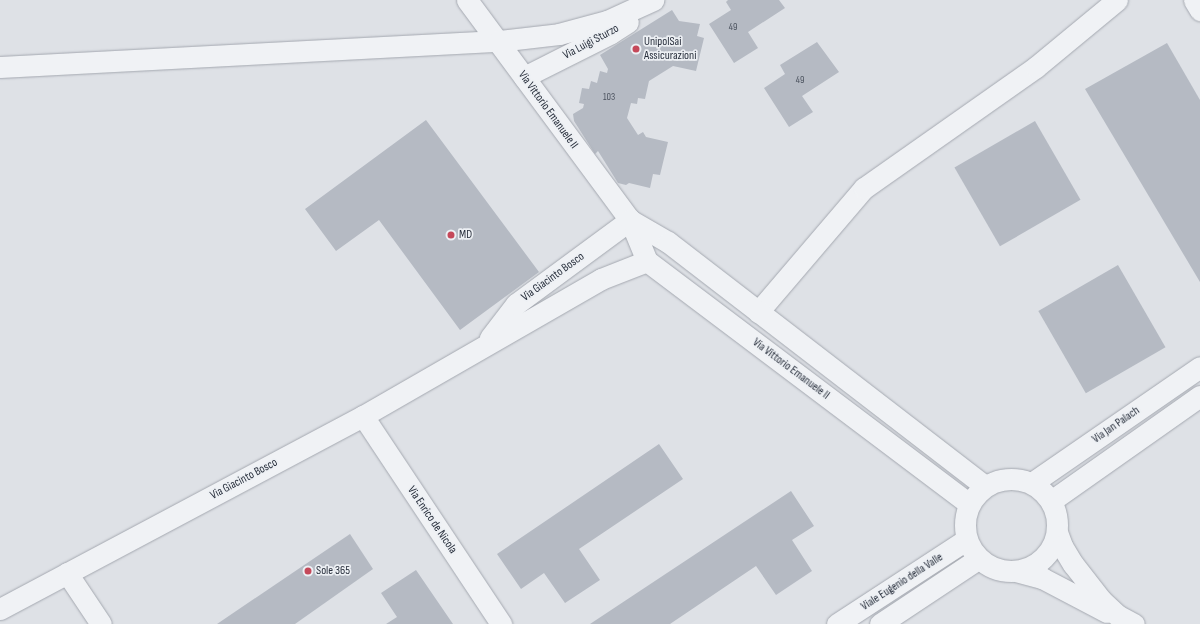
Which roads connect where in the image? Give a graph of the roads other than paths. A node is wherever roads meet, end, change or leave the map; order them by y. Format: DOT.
graph roads {
  1 [pos="467,0"];
  2 [pos="653,0"];
  3 [pos="1117,0"];
  4 [pos="1194,0"];
  5 [pos="1200,10"];
  6 [pos="498,41"];
  7 [pos="0,67"];
  8 [pos="524,77"];
  9 [pos="630,220"];
  10 [pos="647,261"];
  11 [pos="758,312"];
  12 [pos="486,344"];
  13 [pos="1200,367"];
  14 [pos="1200,396"];
  15 [pos="363,416"];
  16 [pos="1032,483"];
  17 [pos="985,486"];
  18 [pos="1051,502"];
  19 [pos="969,504"];
  20 [pos="1057,532"];
  21 [pos="966,540"];
  22 [pos="978,559"];
  23 [pos="1016,571"];
  24 [pos="67,573"];
  25 [pos="0,610"];
  26 [pos="1126,619"];
  27 [pos="101,624"];
  28 [pos="501,624"];
  29 [pos="837,624"];
  30 [pos="880,624"];
  1 -- 6 [label="street, Via Vittorio Emanuele II"];
  2 -- 6 [label="street"];
  2 -- 8 [label="street, Via Luigi Sturzo"];
  3 -- 11 [label="street"];
  4 -- 5 [label="street"];
  6 -- 7 [label="street"];
  6 -- 8 [label="street, Via Vittorio Emanuele II"];
  8 -- 9 [label="street, Via Vittorio Emanuele II"];
  9 -- 10 [label="street, Via Vittorio Emanuele II"];
  9 -- 11 [label="street, Via Vittorio Emanuele II"];
  9 -- 12 [label="street, Via Giacinto Bosco"];
  10 -- 12 [label="street, Via Giacinto Bosco"];
  10 -- 19 [label="street, Via Vittorio Emanuele II"];
  11 -- 17 [label="street, Via Vittorio Emanuele II"];
  12 -- 15 [label="street, Via Giacinto Bosco"];
  13 -- 16 [label="street, Via Jan Palach"];
  14 -- 18 [label="street, Via Jan Palach"];
  15 -- 24 [label="street, Via Giacinto Bosco"];
  15 -- 28 [label="street, Via Enrico de Nicola"];
  16 -- 17 [label="street"];
  16 -- 18 [label="street"];
  17 -- 19 [label="street"];
  18 -- 20 [label="street"];
  19 -- 21 [label="street"];
  20 -- 23 [label="street"];
  20 -- 26 [label="street"];
  21 -- 22 [label="street"];
  21 -- 29 [label="street, Viale Eugenio della Valle"];
  22 -- 23 [label="street"];
  22 -- 30 [label="street, Viale Eugenio della Valle"];
  23 -- 26 [label="street"];
  24 -- 25 [label="street, Via Giacinto Bosco"];
  24 -- 27 [label="street"];
}
